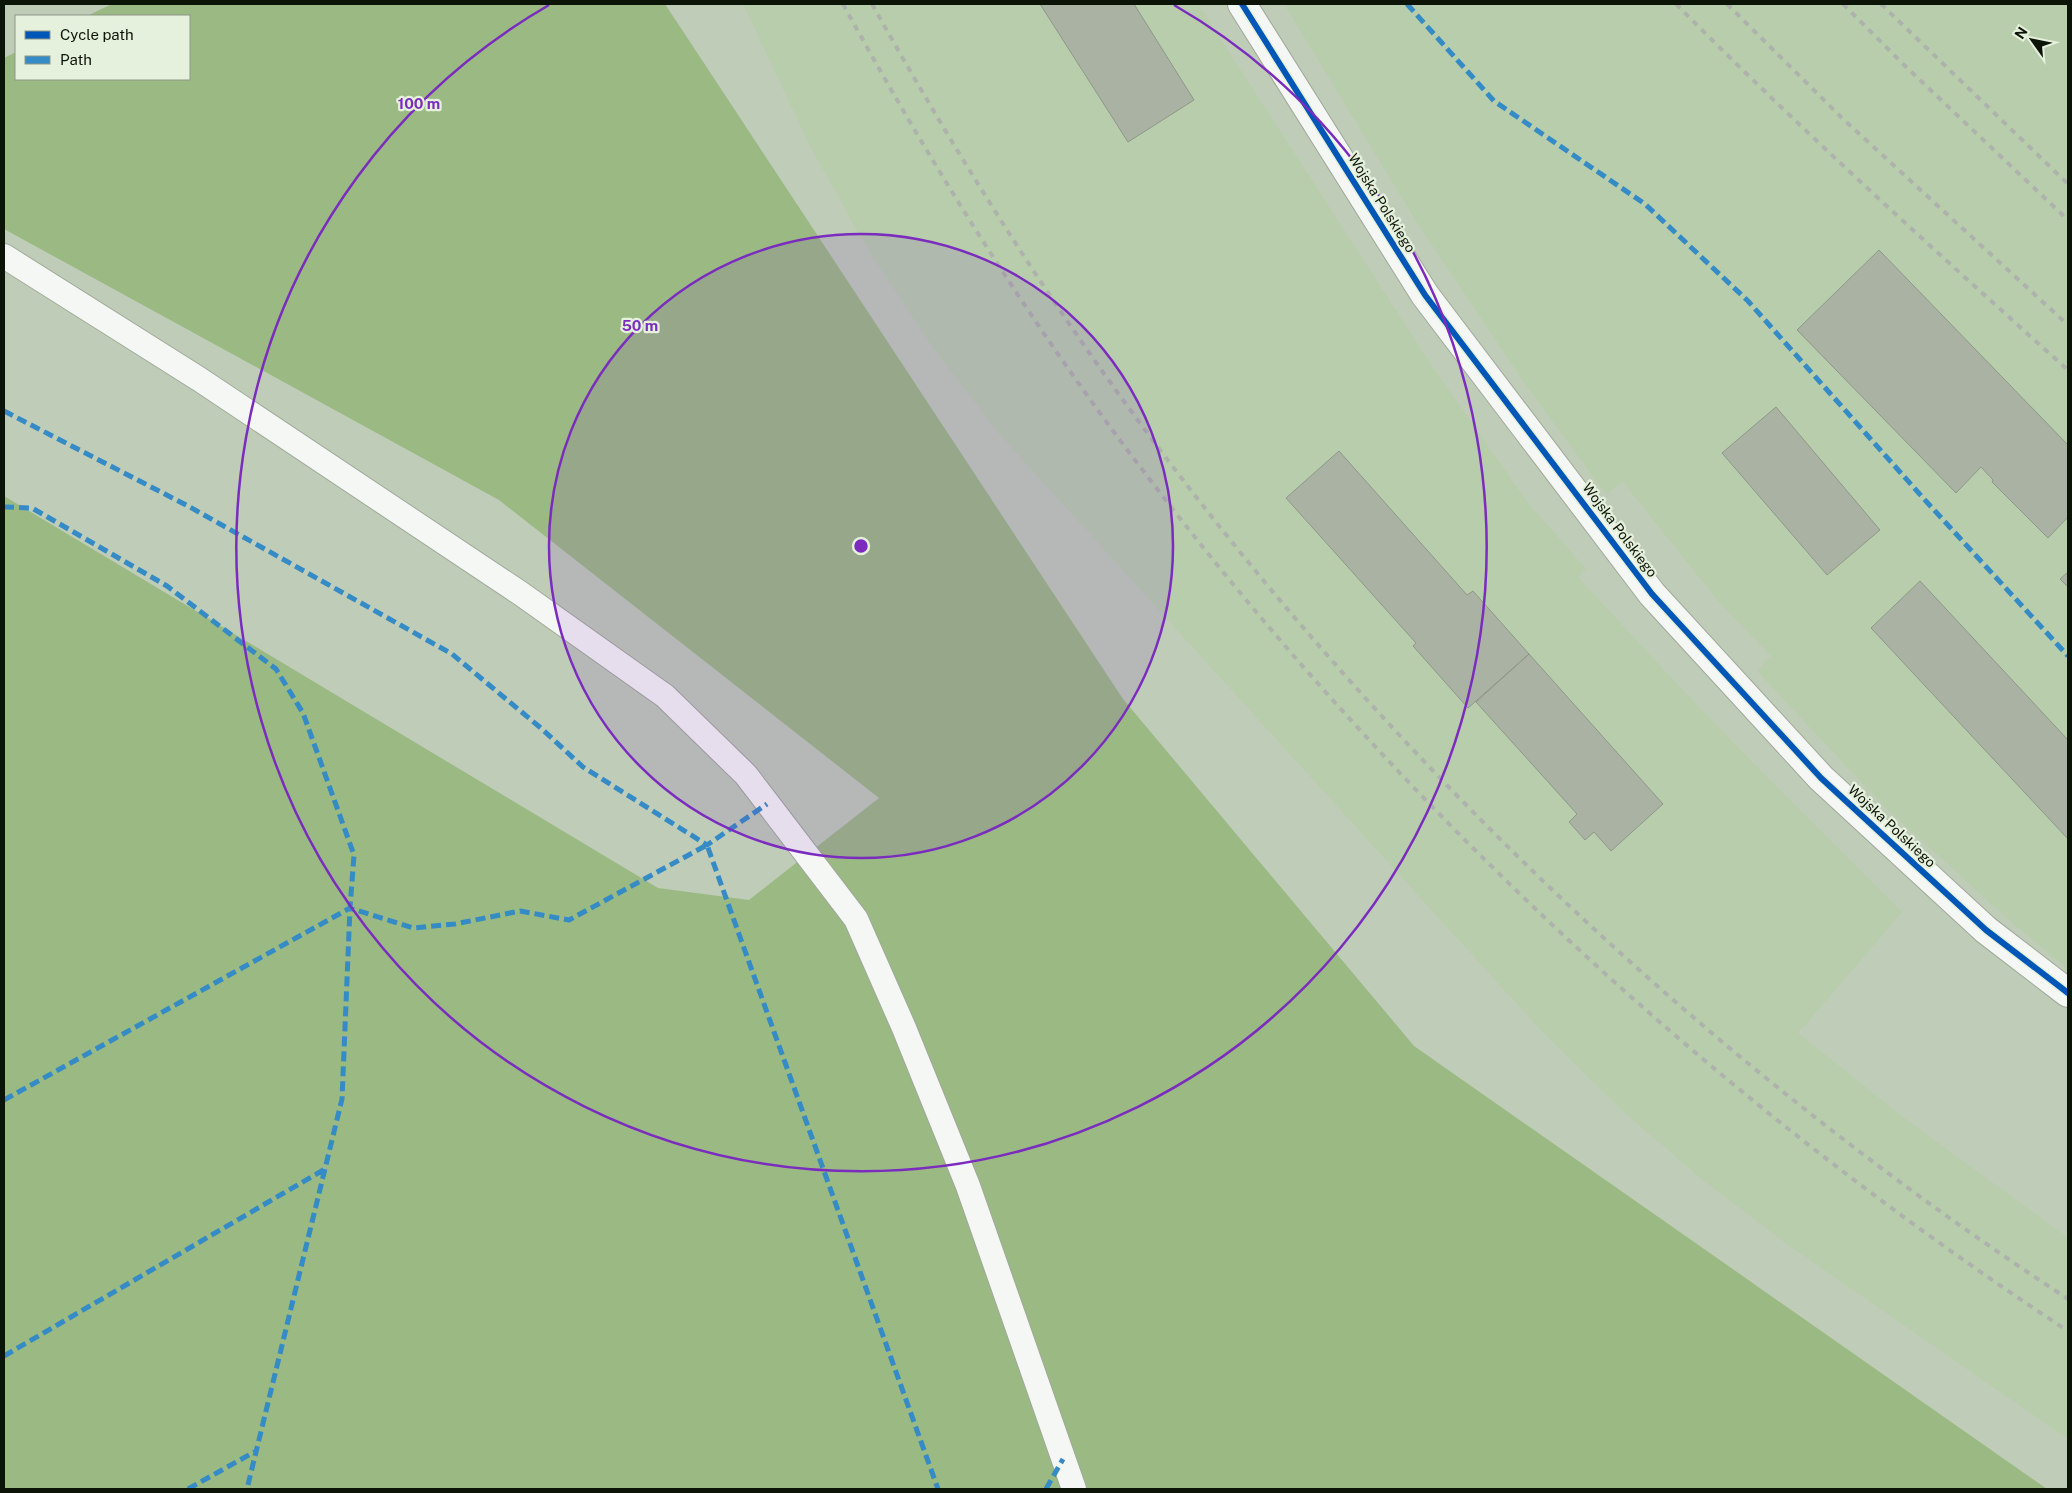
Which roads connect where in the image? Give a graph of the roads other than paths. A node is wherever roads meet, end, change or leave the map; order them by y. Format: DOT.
graph roads {
  1 [pos="1242,4"];
  2 [pos="4,256"];
  3 [pos="2068,993"];
  4 [pos="1074,1489"];
  1 -- 3 [label="street, Wojska Polskiego"];
  2 -- 4 [label="lane"];
}
